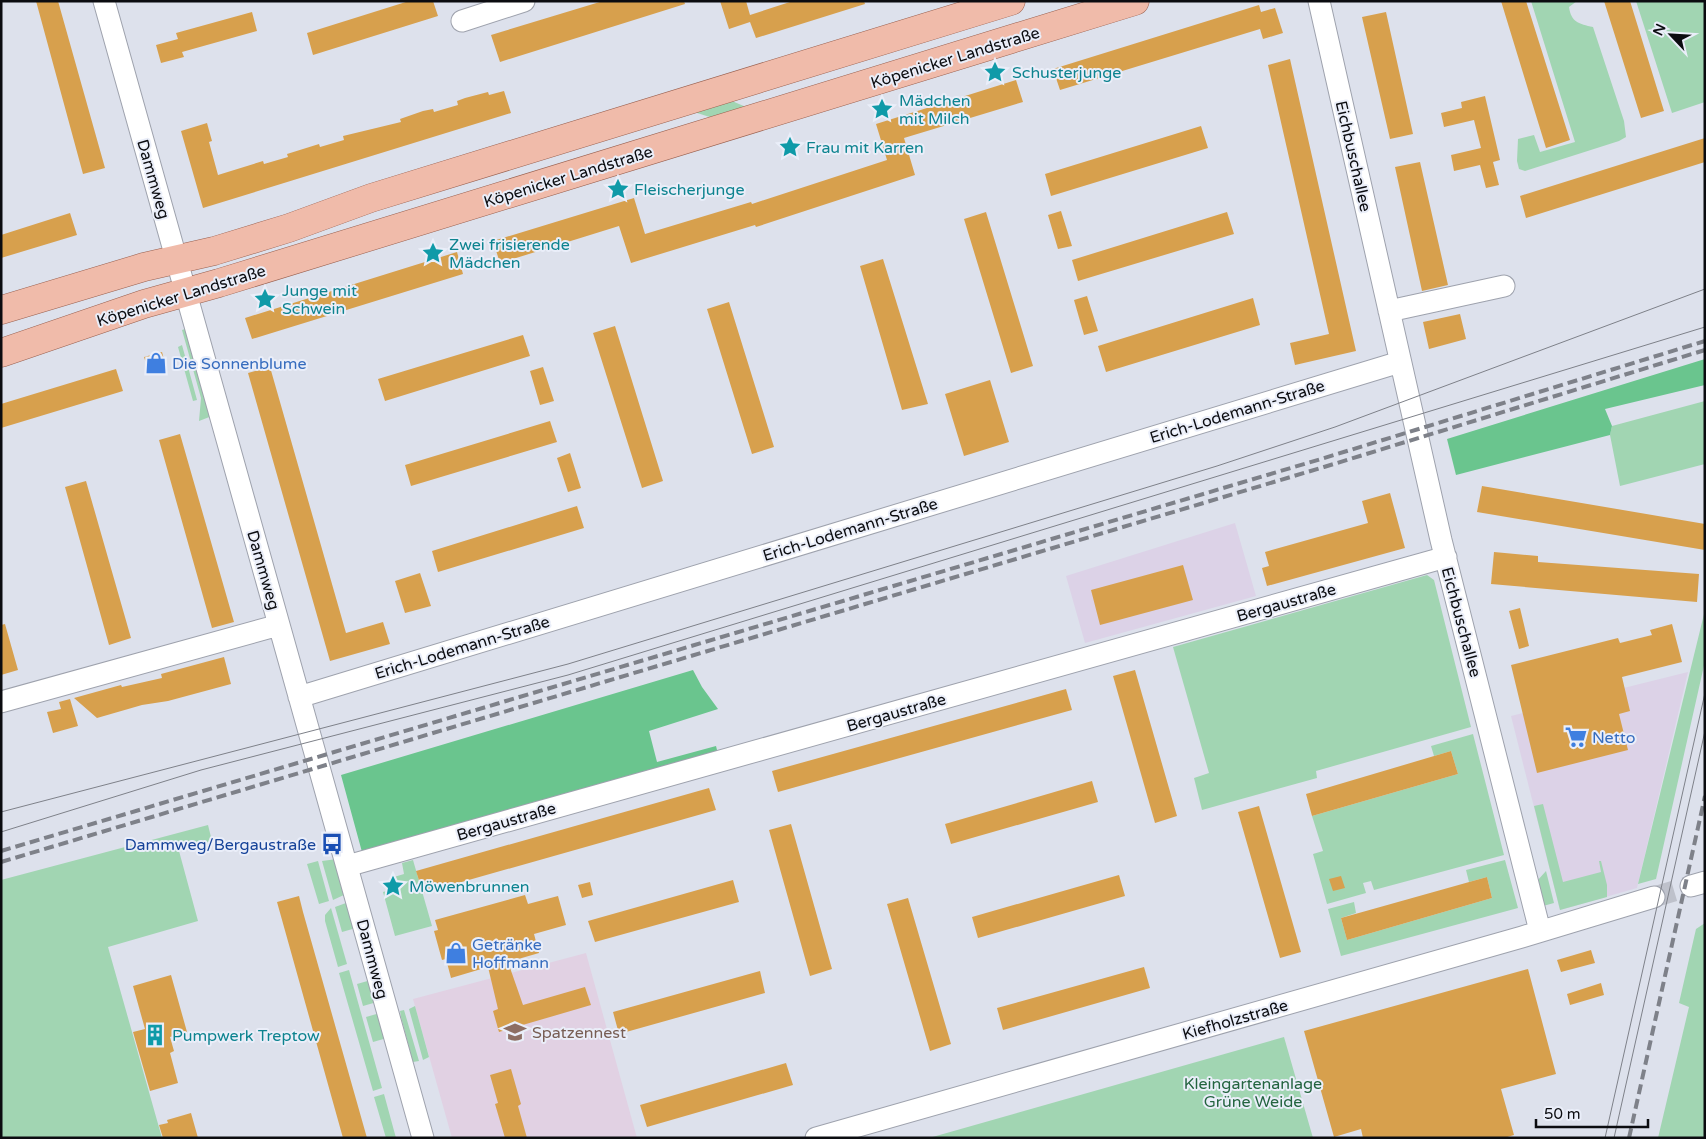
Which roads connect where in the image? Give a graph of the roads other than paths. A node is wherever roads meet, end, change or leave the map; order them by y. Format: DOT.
graph roads {
  1 [pos="104,1"];
  2 [pos="524,1"];
  3 [pos="1010,1"];
  4 [pos="1135,1"];
  5 [pos="1319,1"];
  6 [pos="462,21"];
  7 [pos="177,260"];
  8 [pos="1504,286"];
  9 [pos="186,293"];
  10 [pos="1,310"];
  11 [pos="1389,311"];
  12 [pos="1,352"];
  13 [pos="1400,362"];
  14 [pos="1446,557"];
  15 [pos="279,625"];
  16 [pos="299,697"];
  17 [pos="1,702"];
  18 [pos="347,866"];
  19 [pos="1654,897"];
  20 [pos="1540,931"];
  21 [pos="423,1138"];
  22 [pos="816,1138"];
  1 -- 7 [label="street, Dammweg"];
  2 -- 6 [label="street"];
  3 -- 7 [label="main road, Köpenicker Landstraße"];
  4 -- 9 [label="main road, Köpenicker Landstraße"];
  5 -- 11 [label="street, Eichbuschallee"];
  7 -- 9 [label="street, Dammweg"];
  7 -- 10 [label="main road, Köpenicker Landstraße"];
  8 -- 11 [label="street"];
  9 -- 12 [label="main road, Köpenicker Landstraße"];
  9 -- 15 [label="street, Dammweg"];
  11 -- 13 [label="street, Eichbuschallee"];
  13 -- 14 [label="street, Eichbuschallee"];
  13 -- 16 [label="street, Erich-Lodemann-Straße"];
  14 -- 18 [label="street, Bergaustraße"];
  14 -- 20 [label="street, Eichbuschallee"];
  15 -- 16 [label="street, Dammweg"];
  15 -- 17 [label="street"];
  16 -- 18 [label="street, Dammweg"];
  18 -- 21 [label="street, Dammweg"];
  19 -- 20 [label="street, Kiefholzstraße"];
  20 -- 22 [label="street, Kiefholzstraße"];
}
